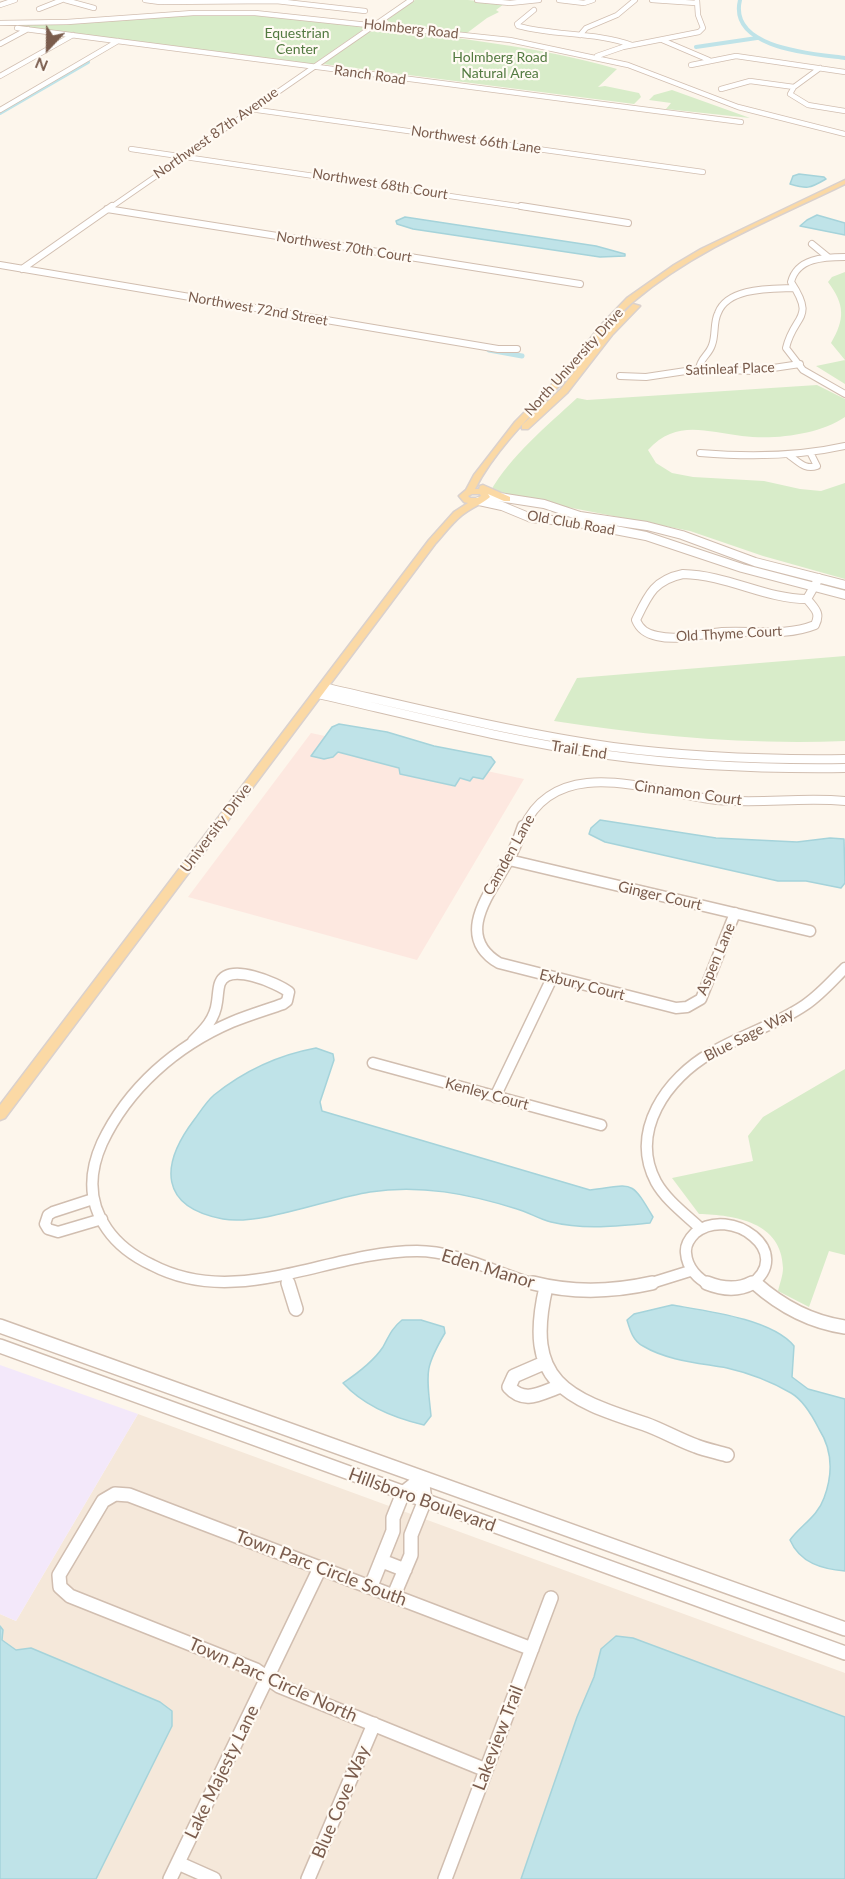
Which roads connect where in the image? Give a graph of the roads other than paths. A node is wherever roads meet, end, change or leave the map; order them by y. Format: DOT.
graph roads {
  1 [pos="15,0"];
  2 [pos="64,0"];
  3 [pos="145,0"];
  4 [pos="224,0"];
  5 [pos="411,0"];
  6 [pos="477,0"];
  7 [pos="539,0"];
  8 [pos="559,0"];
  9 [pos="593,0"];
  10 [pos="635,0"];
  11 [pos="652,0"];
  12 [pos="298,1"];
  13 [pos="1,2"];
  14 [pos="696,3"];
  15 [pos="94,8"];
  16 [pos="39,9"];
  17 [pos="534,10"];
  18 [pos="365,11"];
  19 [pos="0,24"];
  20 [pos="376,25"];
  21 [pos="28,29"];
  22 [pos="73,35"];
  23 [pos="580,35"];
  24 [pos="662,40"];
  25 [pos="118,42"];
  26 [pos="0,44"];
  27 [pos="633,45"];
  28 [pos="616,49"];
  29 [pos="622,51"];
  30 [pos="595,57"];
  31 [pos="602,58"];
  32 [pos="709,60"];
  33 [pos="692,65"];
  34 [pos="312,68"];
  35 [pos="820,68"];
  36 [pos="845,72"];
  37 [pos="0,76"];
  38 [pos="794,87"];
  39 [pos="721,89"];
  40 [pos="249,109"];
  41 [pos="0,110"];
  42 [pos="845,111"];
  43 [pos="741,122"];
  44 [pos="845,133"];
  45 [pos="131,149"];
  46 [pos="183,155"];
  47 [pos="703,172"];
  48 [pos="845,182"];
  49 [pos="845,189"];
  50 [pos="108,209"];
  51 [pos="628,223"];
  52 [pos="812,244"];
  53 [pos="845,256"];
  54 [pos="828,257"];
  55 [pos="0,265"];
  56 [pos="680,267"];
  57 [pos="22,269"];
  58 [pos="580,284"];
  59 [pos="794,288"];
  60 [pos="517,349"];
  61 [pos="802,364"];
  62 [pos="699,369"];
  63 [pos="620,376"];
  64 [pos="845,389"];
  65 [pos="845,394"];
  66 [pos="845,446"];
  67 [pos="700,453"];
  68 [pos="811,454"];
  69 [pos="790,456"];
  70 [pos="482,472"];
  71 [pos="467,494"];
  72 [pos="482,496"];
  73 [pos="507,499"];
  74 [pos="610,521"];
  75 [pos="635,525"];
  76 [pos="605,529"];
  77 [pos="630,534"];
  78 [pos="432,542"];
  79 [pos="722,552"];
  80 [pos="714,559"];
  81 [pos="755,562"];
  82 [pos="741,568"];
  83 [pos="819,578"];
  84 [pos="845,585"];
  85 [pos="814,586"];
  86 [pos="845,595"];
  87 [pos="807,599"];
  88 [pos="320,690"];
  89 [pos="845,759"];
  90 [pos="845,768"];
  91 [pos="567,787"];
  92 [pos="845,801"];
  93 [pos="509,860"];
  94 [pos="735,914"];
  95 [pos="810,931"];
  96 [pos="479,941"];
  97 [pos="845,968"];
  98 [pos="552,978"];
  99 [pos="696,1004"];
  100 [pos="193,1041"];
  101 [pos="373,1063"];
  102 [pos="495,1096"];
  103 [pos="0,1115"];
  104 [pos="601,1125"];
  105 [pos="93,1199"];
  106 [pos="102,1219"];
  107 [pos="700,1228"];
  108 [pos="690,1270"];
  109 [pos="286,1276"];
  110 [pos="755,1283"];
  111 [pos="546,1287"];
  112 [pos="296,1309"];
  113 [pos="0,1326"];
  114 [pos="845,1327"];
  115 [pos="0,1346"];
  116 [pos="544,1363"];
  117 [pos="561,1386"];
  118 [pos="727,1455"];
  119 [pos="422,1478"];
  120 [pos="403,1493"];
  121 [pos="424,1500"];
  122 [pos="382,1561"];
  123 [pos="320,1568"];
  124 [pos="405,1570"];
  125 [pos="371,1586"];
  126 [pos="61,1589"];
  127 [pos="394,1595"];
  128 [pos="551,1598"];
  129 [pos="845,1629"];
  130 [pos="532,1649"];
  131 [pos="845,1653"];
  132 [pos="267,1678"];
  133 [pos="374,1724"];
  134 [pos="486,1770"];
  135 [pos="178,1863"];
  136 [pos="170,1879"];
  137 [pos="214,1879"];
  138 [pos="308,1879"];
  139 [pos="445,1879"];
  1 -- 13 [label="street"];
  2 -- 15 [label="street"];
  2 -- 16 [label="street"];
  3 -- 4 [label="street"];
  4 -- 12 [label="street"];
  5 -- 20 [label="street, Northwest 87th Avenue"];
  6 -- 7 [label="street"];
  8 -- 9 [label="street"];
  10 -- 23 [label="street"];
  11 -- 14 [label="street"];
  12 -- 18 [label="street"];
  14 -- 24 [label="street"];
  17 -- 23 [label="street"];
  19 -- 20 [label="street, Holmberg Road"];
  19 -- 21 [label="street, Ranch Road"];
  20 -- 30 [label="street, Holmberg Road"];
  20 -- 34 [label="street, Northwest 87th Avenue"];
  21 -- 22 [label="street, Ranch Road"];
  21 -- 26 [label="street"];
  22 -- 25 [label="street, Ranch Road"];
  22 -- 37 [label="street"];
  23 -- 27 [label="street"];
  24 -- 27 [label="street"];
  24 -- 32 [label="street"];
  25 -- 34 [label="street, Ranch Road"];
  25 -- 41 [label="street"];
  27 -- 28 [label="street"];
  27 -- 29 [label="street"];
  28 -- 29 [label="street"];
  28 -- 30 [label="street"];
  29 -- 31 [label="street"];
  30 -- 31 [label="street, Holmberg Road"];
  31 -- 44 [label="street, Holmberg Road"];
  32 -- 33 [label="street"];
  32 -- 35 [label="street"];
  34 -- 40 [label="street, Northwest 87th Avenue"];
  34 -- 43 [label="street, Ranch Road"];
  35 -- 36 [label="street"];
  35 -- 38 [label="street"];
  38 -- 39 [label="street"];
  38 -- 42 [label="street"];
  40 -- 46 [label="street, Northwest 87th Avenue"];
  40 -- 47 [label="street, Northwest 66th Lane"];
  45 -- 46 [label="street, Northwest 68th Court"];
  46 -- 50 [label="street, Northwest 87th Avenue"];
  46 -- 51 [label="street, Northwest 68th Court"];
  48 -- 56 [label="main road, North University Drive"];
  49 -- 56 [label="main road, North University Drive"];
  50 -- 57 [label="street, Northwest 87th Avenue"];
  50 -- 58 [label="street, Northwest 70th Court"];
  52 -- 54 [label="street"];
  53 -- 54 [label="street"];
  54 -- 59 [label="street"];
  55 -- 57 [label="street, Northwest 72nd Street"];
  56 -- 70 [label="main road, North University Drive"];
  57 -- 60 [label="street, Northwest 72nd Street"];
  59 -- 61 [label="street"];
  59 -- 62 [label="street"];
  61 -- 62 [label="street, Satinleaf Place"];
  61 -- 64 [label="street"];
  61 -- 65 [label="street"];
  62 -- 63 [label="street, Satinleaf Place"];
  66 -- 68 [label="street"];
  67 -- 69 [label="street"];
  68 -- 69 [label="street"];
  68 -- 69 [label="street"];
  70 -- 71 [label="main road, University Drive"];
  70 -- 72 [label="main road"];
  71 -- 72 [label="main road"];
  71 -- 78 [label="main road, University Drive"];
  72 -- 73 [label="main road"];
  72 -- 76 [label="street, Old Club Road"];
  72 -- 78 [label="main road, University Drive"];
  73 -- 74 [label="street, Old Club Road"];
  74 -- 75 [label="street, Old Club Road"];
  74 -- 76 [label="street"];
  75 -- 79 [label="street, Old Club Road"];
  75 -- 81 [label="street, Old Club Road"];
  76 -- 77 [label="street, Old Club Road"];
  77 -- 80 [label="street, Old Club Road"];
  77 -- 82 [label="street, Old Club Road"];
  78 -- 88 [label="main road, University Drive"];
  79 -- 80 [label="street"];
  79 -- 81 [label="street, Old Club Road"];
  80 -- 82 [label="street, Old Club Road"];
  81 -- 83 [label="street, Old Club Road"];
  82 -- 85 [label="street, Old Club Road"];
  83 -- 84 [label="street, Old Club Road"];
  83 -- 85 [label="street"];
  85 -- 86 [label="street, Old Club Road"];
  85 -- 87 [label="street"];
  87 -- 87 [label="street, Old Thyme Court"];
  88 -- 89 [label="street, Trail End"];
  88 -- 90 [label="street, Trail End"];
  88 -- 103 [label="main road, University Drive"];
  91 -- 92 [label="street, Cinnamon Court"];
  91 -- 93 [label="street, Camden Lane"];
  93 -- 94 [label="street, Ginger Court"];
  93 -- 96 [label="street, Camden Lane"];
  94 -- 95 [label="street, Ginger Court"];
  94 -- 99 [label="street, Aspen Lane"];
  96 -- 98 [label="street, Exbury Court"];
  97 -- 107 [label="street, Blue Sage Way"];
  98 -- 99 [label="street, Exbury Court"];
  98 -- 102 [label="street"];
  100 -- 100 [label="street"];
  100 -- 105 [label="street"];
  101 -- 102 [label="street, Kenley Court"];
  102 -- 104 [label="street, Kenley Court"];
  105 -- 106 [label="street, Eden Manor"];
  105 -- 106 [label="street"];
  106 -- 109 [label="street, Eden Manor"];
  107 -- 108 [label="street"];
  107 -- 110 [label="street"];
  108 -- 110 [label="street"];
  108 -- 111 [label="street, Eden Manor"];
  109 -- 111 [label="street, Eden Manor"];
  109 -- 112 [label="street"];
  110 -- 114 [label="street"];
  111 -- 116 [label="street"];
  113 -- 119 [label="street, Hillsboro Boulevard"];
  115 -- 120 [label="street, Hillsboro Boulevard"];
  116 -- 117 [label="street"];
  116 -- 117 [label="street"];
  117 -- 118 [label="street"];
  119 -- 120 [label="street"];
  119 -- 121 [label="street"];
  119 -- 129 [label="street, Hillsboro Boulevard"];
  120 -- 121 [label="street, Hillsboro Boulevard"];
  120 -- 122 [label="street"];
  121 -- 124 [label="street"];
  121 -- 131 [label="street, Hillsboro Boulevard"];
  122 -- 124 [label="street"];
  122 -- 125 [label="street"];
  123 -- 125 [label="street, Town Parc Circle South"];
  123 -- 126 [label="street, Town Parc Circle South"];
  123 -- 132 [label="street, Lake Majesty Lane"];
  124 -- 127 [label="street"];
  125 -- 127 [label="street, Town Parc Circle South"];
  126 -- 132 [label="street, Town Parc Circle North"];
  127 -- 130 [label="street, Town Parc Circle South"];
  128 -- 130 [label="street, Lakeview Trail"];
  130 -- 134 [label="street, Lakeview Trail"];
  132 -- 133 [label="street, Town Parc Circle North"];
  132 -- 135 [label="street, Lake Majesty Lane"];
  133 -- 134 [label="street, Town Parc Circle North"];
  133 -- 138 [label="street, Blue Cove Way"];
  134 -- 139 [label="street, Lakeview Trail"];
  135 -- 136 [label="street, Lake Majesty Lane"];
  135 -- 137 [label="street"];
}
